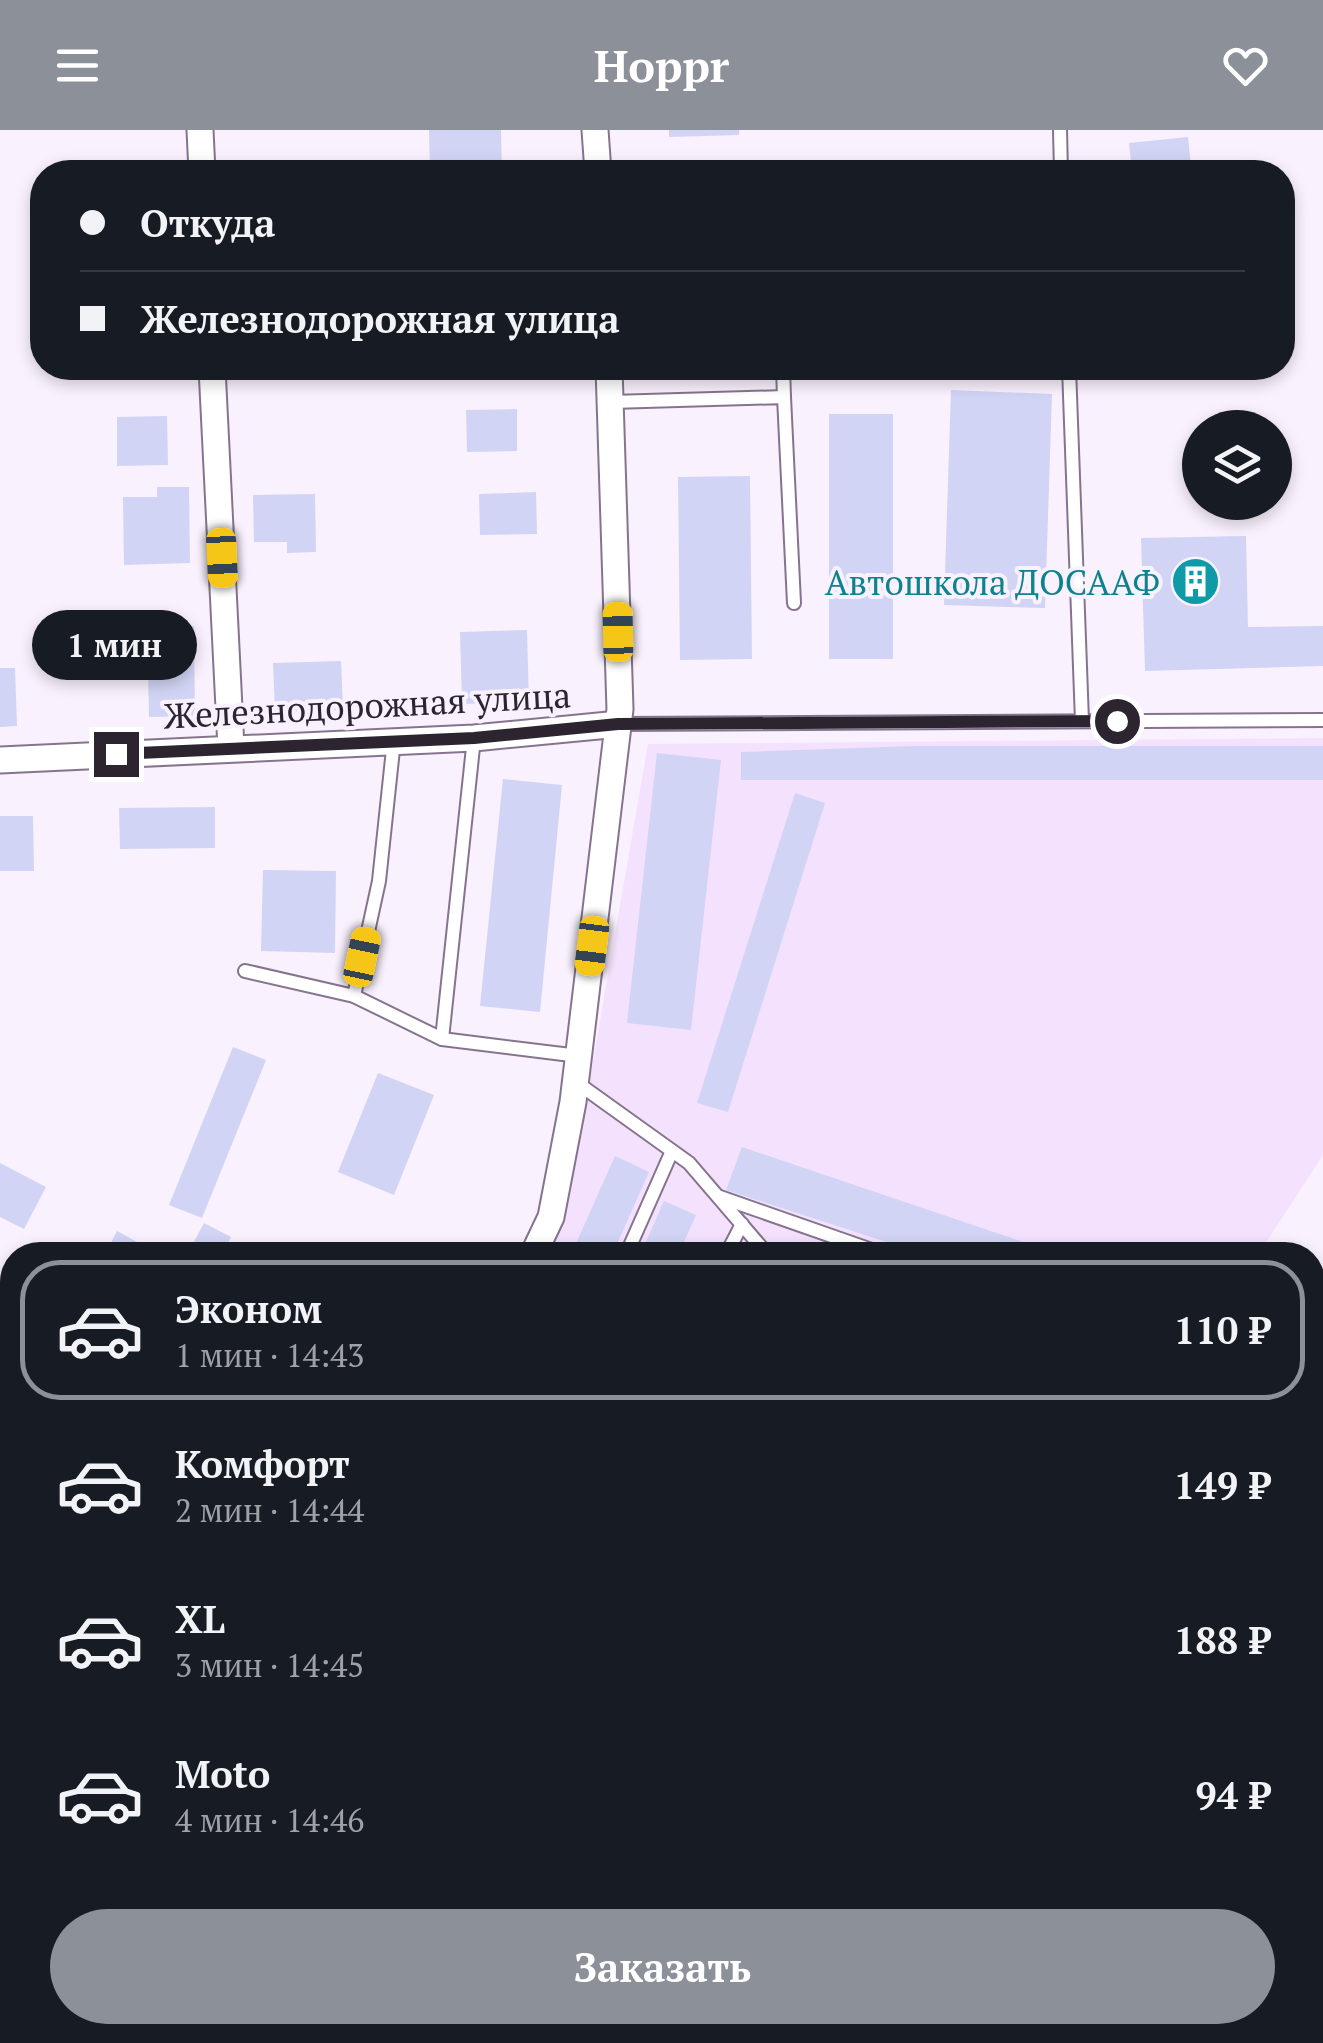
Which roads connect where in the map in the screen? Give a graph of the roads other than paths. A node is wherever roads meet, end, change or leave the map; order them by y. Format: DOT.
graph roads {
  1 [pos="200,130"];
  2 [pos="595,130"];
  3 [pos="1060,130"];
  4 [pos="201,160"];
  5 [pos="597,160"];
  6 [pos="1061,160"];
  7 [pos="213,380"];
  8 [pos="610,380"];
  9 [pos="783,380"];
  10 [pos="1069,380"];
  11 [pos="784,397"];
  12 [pos="611,402"];
  13 [pos="794,604"];
  14 [pos="1323,720"];
  15 [pos="1082,721"];
  16 [pos="618,724"];
  17 [pos="474,738"];
  18 [pos="394,740"];
  19 [pos="231,748"];
  20 [pos="0,760"];
  21 [pos="245,971"];
  22 [pos="354,996"];
  23 [pos="442,1039"];
  24 [pos="577,1069"];
  25 [pos="672,1151"];
  26 [pos="718,1196"];
  27 [pos="742,1224"];
  28 [pos="539,1242"];
  29 [pos="632,1242"];
  30 [pos="733,1242"];
  31 [pos="757,1242"];
  32 [pos="849,1242"];
  1 -- 4 [label="street"];
  2 -- 5 [label="street"];
  3 -- 6 [label="lane"];
  7 -- 19 [label="street"];
  8 -- 12 [label="street"];
  9 -- 11 [label="lane"];
  10 -- 15 [label="lane"];
  11 -- 12 [label="lane"];
  11 -- 13 [label="lane"];
  12 -- 16 [label="street"];
  14 -- 15 [label="lane"];
  15 -- 16 [label="lane"];
  16 -- 17 [label="street, Железнодорожная улица"];
  16 -- 24 [label="street"];
  17 -- 18 [label="street, Железнодорожная улица"];
  17 -- 23 [label="lane"];
  18 -- 19 [label="street, Железнодорожная улица"];
  18 -- 22 [label="lane"];
  19 -- 20 [label="street, Железнодорожная улица"];
  21 -- 22 [label="lane"];
  22 -- 23 [label="lane"];
  23 -- 24 [label="lane"];
  24 -- 25 [label="lane"];
  24 -- 28 [label="street"];
  25 -- 26 [label="lane"];
  25 -- 29 [label="lane"];
  26 -- 27 [label="lane"];
  26 -- 32 [label="lane"];
  27 -- 30 [label="lane"];
  27 -- 31 [label="lane"];
}
